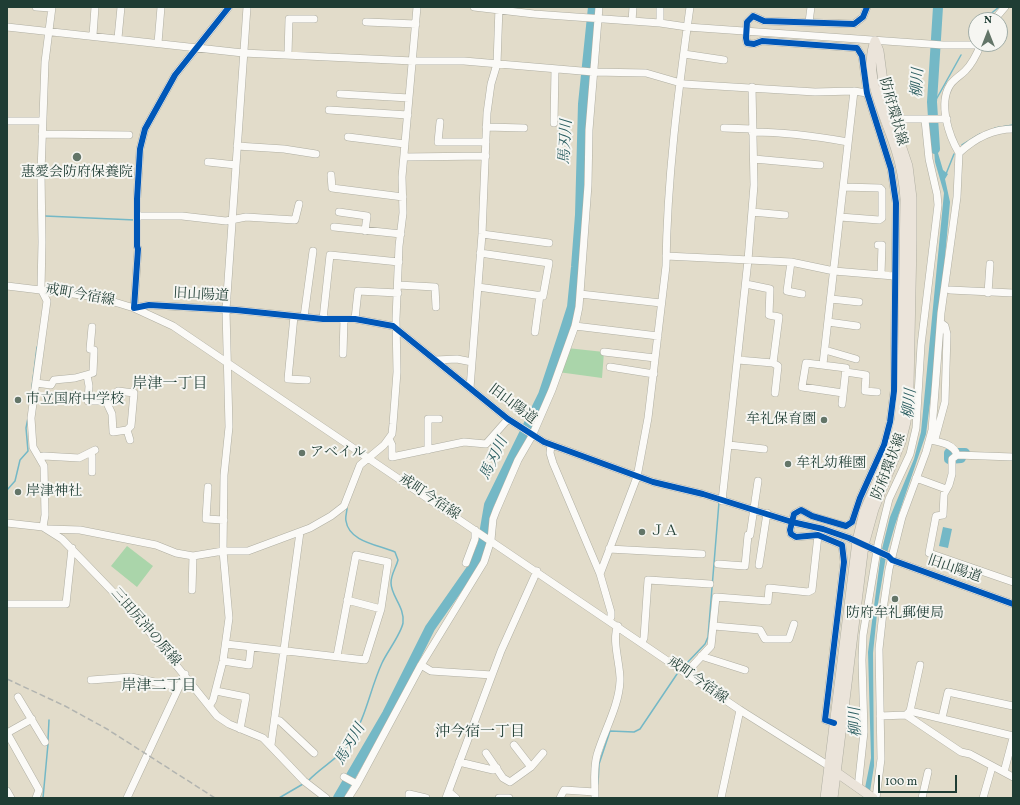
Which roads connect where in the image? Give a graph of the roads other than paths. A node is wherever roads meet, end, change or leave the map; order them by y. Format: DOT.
graph roads {
  1 [pos="36,7"];
  2 [pos="96,7"];
  3 [pos="121,7"];
  4 [pos="161,7"];
  5 [pos="229,7"];
  6 [pos="247,7"];
  7 [pos="417,7"];
  8 [pos="474,7"];
  9 [pos="599,7"];
  10 [pos="634,7"];
  11 [pos="660,7"];
  12 [pos="690,7"];
  13 [pos="811,7"];
  14 [pos="867,7"];
  15 [pos="51,8"];
  16 [pos="499,9"];
  17 [pos="314,19"];
  18 [pos="598,19"];
  19 [pos="632,21"];
  20 [pos="366,22"];
  21 [pos="809,22"];
  22 [pos="660,23"];
  23 [pos="416,24"];
  24 [pos="7,27"];
  25 [pos="687,27"];
  26 [pos="48,30"];
  27 [pos="746,31"];
  28 [pos="93,35"];
  29 [pos="118,38"];
  30 [pos="875,40"];
  31 [pos="158,44"];
  32 [pos="968,45"];
  33 [pos="195,47"];
  34 [pos="977,52"];
  35 [pos="243,53"];
  36 [pos="684,54"];
  37 [pos="288,55"];
  38 [pos="724,60"];
  39 [pos="413,61"];
  40 [pos="497,64"];
  41 [pos="556,69"];
  42 [pos="593,72"];
  43 [pos="680,82"];
  44 [pos="752,87"];
  45 [pos="854,91"];
  46 [pos="867,93"];
  47 [pos="340,94"];
  48 [pos="410,98"];
  49 [pos="329,110"];
  50 [pos="408,115"];
  51 [pos="901,119"];
  52 [pos="947,119"];
  53 [pos="926,120"];
  54 [pos="7,121"];
  55 [pos="42,121"];
  56 [pos="440,122"];
  57 [pos="554,123"];
  58 [pos="486,128"];
  59 [pos="524,128"];
  60 [pos="724,128"];
  61 [pos="1013,129"];
  62 [pos="752,131"];
  63 [pos="42,134"];
  64 [pos="129,135"];
  65 [pos="348,136"];
  66 [pos="486,142"];
  67 [pos="848,142"];
  68 [pos="404,144"];
  69 [pos="237,146"];
  70 [pos="959,153"];
  71 [pos="316,154"];
  72 [pos="486,156"];
  73 [pos="404,157"];
  74 [pos="754,159"];
  75 [pos="208,162"];
  76 [pos="820,164"];
  77 [pos="236,165"];
  78 [pos="331,175"];
  79 [pos="843,187"];
  80 [pos="403,197"];
  81 [pos="299,204"];
  82 [pos="339,212"];
  83 [pos="752,212"];
  84 [pos="785,215"];
  85 [pos="138,216"];
  86 [pos="840,217"];
  87 [pos="232,220"];
  88 [pos="334,227"];
  89 [pos="365,231"];
  90 [pos="401,234"];
  91 [pos="482,234"];
  92 [pos="549,243"];
  93 [pos="878,245"];
  94 [pos="313,251"];
  95 [pos="480,253"];
  96 [pos="666,256"];
  97 [pos="748,260"];
  98 [pos="399,262"];
  99 [pos="791,262"];
  100 [pos="990,264"];
  101 [pos="946,270"];
  102 [pos="834,271"];
  103 [pos="881,274"];
  104 [pos="894,276"];
  105 [pos="746,284"];
  106 [pos="398,285"];
  107 [pos="7,286"];
  108 [pos="478,287"];
  109 [pos="40,289"];
  110 [pos="950,290"];
  111 [pos="398,293"];
  112 [pos="988,293"];
  113 [pos="1013,293"];
  114 [pos="580,294"];
  115 [pos="802,294"];
  116 [pos="540,295"];
  117 [pos="831,299"];
  118 [pos="859,302"];
  119 [pos="661,303"];
  120 [pos="436,307"];
  121 [pos="134,308"];
  122 [pos="226,310"];
  123 [pos="942,313"];
  124 [pos="294,316"];
  125 [pos="304,317"];
  126 [pos="323,319"];
  127 [pos="344,319"];
  128 [pos="355,319"];
  129 [pos="828,322"];
  130 [pos="574,326"];
  131 [pos="858,326"];
  132 [pos="92,327"];
  133 [pos="396,328"];
  134 [pos="536,332"];
  135 [pos="658,336"];
  136 [pos="825,350"];
  137 [pos="604,352"];
  138 [pos="343,354"];
  139 [pos="655,358"];
  140 [pos="856,358"];
  141 [pos="226,360"];
  142 [pos="436,360"];
  143 [pos="738,360"];
  144 [pos="472,362"];
  145 [pos="773,363"];
  146 [pos="823,364"];
  147 [pos="610,367"];
  148 [pos="846,372"];
  149 [pos="654,374"];
  150 [pos="86,375"];
  151 [pos="307,380"];
  152 [pos="36,383"];
  153 [pos="470,388"];
  154 [pos="877,392"];
  155 [pos="775,393"];
  156 [pos="843,393"];
  157 [pos="106,401"];
  158 [pos="842,404"];
  159 [pos="439,419"];
  160 [pos="508,419"];
  161 [pos="126,430"];
  162 [pos="531,435"];
  163 [pos="389,439"];
  164 [pos="130,440"];
  165 [pos="932,441"];
  166 [pos="551,445"];
  167 [pos="728,445"];
  168 [pos="764,449"];
  169 [pos="428,450"];
  170 [pos="957,455"];
  171 [pos="40,457"];
  172 [pos="369,457"];
  173 [pos="1013,458"];
  174 [pos="92,472"];
  175 [pos="637,477"];
  176 [pos="916,478"];
  177 [pos="758,481"];
  178 [pos="208,487"];
  179 [pos="946,489"];
  180 [pos="722,501"];
  181 [pos="753,510"];
  182 [pos="767,513"];
  183 [pos="224,520"];
  184 [pos="792,522"];
  185 [pos="7,523"];
  186 [pos="45,528"];
  187 [pos="476,531"];
  188 [pos="300,532"];
  189 [pos="818,535"];
  190 [pos="490,539"];
  191 [pos="860,543"];
  192 [pos="72,548"];
  193 [pos="609,549"];
  194 [pos="223,551"];
  195 [pos="878,552"];
  196 [pos="702,554"];
  197 [pos="193,556"];
  198 [pos="890,558"];
  199 [pos="466,563"];
  200 [pos="718,564"];
  201 [pos="759,565"];
  202 [pos="537,571"];
  203 [pos="600,574"];
  204 [pos="1013,582"];
  205 [pos="710,584"];
  206 [pos="192,590"];
  207 [pos="347,600"];
  208 [pos="7,604"];
  209 [pos="1013,604"];
  210 [pos="381,609"];
  211 [pos="609,620"];
  212 [pos="794,624"];
  213 [pos="618,626"];
  214 [pos="714,626"];
  215 [pos="642,642"];
  216 [pos="226,644"];
  217 [pos="251,647"];
  218 [pos="284,650"];
  219 [pos="337,656"];
  220 [pos="701,656"];
  221 [pos="223,661"];
  222 [pos="421,665"];
  223 [pos="920,665"];
  224 [pos="745,670"];
  225 [pos="686,673"];
  226 [pos="185,674"];
  227 [pos="492,675"];
  228 [pos="91,680"];
  229 [pos="178,687"];
  230 [pos="216,691"];
  231 [pos="18,696"];
  232 [pos="210,705"];
  233 [pos="1013,706"];
  234 [pos="740,710"];
  235 [pos="908,713"];
  236 [pos="880,716"];
  237 [pos="942,718"];
  238 [pos="32,719"];
  239 [pos="276,720"];
  240 [pos="834,723"];
  241 [pos="240,729"];
  242 [pos="7,733"];
  243 [pos="1013,737"];
  244 [pos="46,742"];
  245 [pos="271,745"];
  246 [pos="514,745"];
  247 [pos="314,753"];
  248 [pos="486,753"];
  249 [pos="543,753"];
  250 [pos="460,762"];
  251 [pos="531,767"];
  252 [pos="992,767"];
  253 [pos="497,768"];
  254 [pos="833,769"];
  255 [pos="928,772"];
  256 [pos="1004,772"];
  257 [pos="345,777"];
  258 [pos="1013,777"];
  259 [pos="356,784"];
  260 [pos="860,789"];
  261 [pos="7,792"];
  262 [pos="448,795"];
  263 [pos="595,795"];
  264 [pos="11,798"];
  265 [pos="36,798"];
  266 [pos="127,798"];
  267 [pos="326,798"];
  268 [pos="348,798"];
  269 [pos="408,798"];
  270 [pos="426,798"];
  271 [pos="456,798"];
  272 [pos="499,798"];
  273 [pos="509,798"];
  274 [pos="560,798"];
  275 [pos="721,798"];
  276 [pos="825,798"];
  277 [pos="833,798"];
  278 [pos="874,798"];
  279 [pos="922,798"];
  280 [pos="983,798"];
  1 -- 15 [label="street"];
  2 -- 28 [label="street"];
  3 -- 29 [label="street"];
  4 -- 31 [label="street"];
  5 -- 33 [label="street"];
  6 -- 35 [label="street"];
  7 -- 23 [label="street"];
  8 -- 16 [label="street"];
  9 -- 18 [label="street"];
  10 -- 19 [label="street"];
  11 -- 22 [label="street"];
  12 -- 25 [label="street"];
  13 -- 21 [label="street"];
  14 -- 21 [label="street"];
  15 -- 26 [label="street"];
  16 -- 18 [label="street"];
  16 -- 40 [label="street"];
  17 -- 37 [label="street"];
  18 -- 19 [label="street"];
  18 -- 42 [label="street"];
  19 -- 22 [label="street"];
  20 -- 23 [label="street"];
  21 -- 27 [label="street"];
  22 -- 25 [label="street"];
  23 -- 39 [label="street"];
  24 -- 26 [label="street"];
  25 -- 27 [label="street"];
  25 -- 36 [label="street"];
  26 -- 28 [label="street"];
  26 -- 55 [label="street"];
  27 -- 30 [label="street"];
  27 -- 46 [label="street"];
  28 -- 29 [label="street"];
  29 -- 31 [label="street"];
  30 -- 32 [label="street"];
  30 -- 191 [label="main road, 防府環状線"];
  31 -- 33 [label="street"];
  33 -- 35 [label="street"];
  33 -- 85 [label="street"];
  34 -- 52 [label="street"];
  35 -- 37 [label="street"];
  35 -- 69 [label="street"];
  36 -- 38 [label="street"];
  36 -- 43 [label="street"];
  37 -- 39 [label="street"];
  39 -- 40 [label="street"];
  39 -- 48 [label="street"];
  40 -- 41 [label="street"];
  40 -- 58 [label="street"];
  41 -- 42 [label="street"];
  41 -- 57 [label="street"];
  42 -- 43 [label="street"];
  42 -- 114 [label="street"];
  43 -- 44 [label="street"];
  43 -- 96 [label="street"];
  44 -- 45 [label="street"];
  44 -- 62 [label="street"];
  45 -- 46 [label="street"];
  45 -- 67 [label="street"];
  46 -- 104 [label="street"];
  47 -- 48 [label="street"];
  48 -- 50 [label="street"];
  49 -- 50 [label="street"];
  50 -- 68 [label="street"];
  51 -- 53 [label="street"];
  52 -- 53 [label="street"];
  52 -- 70 [label="street"];
  53 -- 195 [label="street"];
  54 -- 55 [label="street"];
  55 -- 63 [label="street"];
  56 -- 66 [label="street"];
  58 -- 59 [label="street"];
  58 -- 66 [label="street"];
  60 -- 62 [label="street"];
  61 -- 70 [label="street"];
  62 -- 67 [label="street"];
  62 -- 74 [label="street"];
  63 -- 64 [label="street"];
  63 -- 109 [label="street"];
  65 -- 68 [label="street"];
  66 -- 72 [label="street"];
  67 -- 79 [label="street"];
  68 -- 73 [label="street"];
  69 -- 71 [label="street"];
  69 -- 77 [label="street"];
  70 -- 101 [label="street"];
  72 -- 73 [label="street"];
  72 -- 91 [label="street"];
  73 -- 80 [label="street"];
  74 -- 76 [label="street"];
  74 -- 83 [label="street"];
  75 -- 77 [label="street"];
  77 -- 87 [label="street"];
  78 -- 80 [label="street"];
  79 -- 86 [label="street"];
  79 -- 86 [label="street"];
  80 -- 90 [label="street"];
  81 -- 87 [label="street"];
  82 -- 89 [label="street"];
  83 -- 84 [label="street"];
  83 -- 97 [label="street"];
  85 -- 87 [label="street"];
  85 -- 121 [label="street"];
  86 -- 102 [label="street"];
  87 -- 122 [label="street"];
  88 -- 89 [label="street"];
  89 -- 90 [label="street"];
  90 -- 98 [label="street"];
  91 -- 92 [label="street"];
  91 -- 95 [label="street"];
  93 -- 103 [label="street"];
  94 -- 125 [label="street"];
  95 -- 108 [label="street"];
  95 -- 116 [label="street"];
  96 -- 97 [label="street"];
  96 -- 119 [label="street"];
  97 -- 99 [label="street"];
  97 -- 105 [label="street"];
  98 -- 106 [label="street"];
  98 -- 126 [label="street"];
  99 -- 102 [label="street"];
  99 -- 115 [label="street"];
  100 -- 112 [label="street"];
  101 -- 110 [label="street"];
  101 -- 123 [label="street"];
  102 -- 103 [label="street"];
  102 -- 117 [label="street"];
  103 -- 104 [label="street"];
  104 -- 184 [label="street"];
  105 -- 143 [label="street"];
  105 -- 145 [label="street"];
  106 -- 111 [label="street"];
  106 -- 120 [label="street"];
  107 -- 109 [label="street, 戒町今宿線"];
  108 -- 116 [label="street"];
  108 -- 144 [label="street"];
  109 -- 121 [label="street, 戒町今宿線"];
  109 -- 152 [label="street"];
  110 -- 112 [label="street"];
  110 -- 123 [label="street"];
  111 -- 128 [label="street"];
  111 -- 133 [label="street"];
  112 -- 113 [label="street"];
  114 -- 119 [label="street"];
  114 -- 130 [label="street"];
  116 -- 134 [label="street"];
  117 -- 118 [label="street"];
  117 -- 129 [label="street"];
  119 -- 135 [label="street"];
  121 -- 122 [label="street, 旧山陽道"];
  121 -- 141 [label="street, 戒町今宿線"];
  122 -- 124 [label="street, 旧山陽道"];
  122 -- 141 [label="street"];
  123 -- 165 [label="street"];
  124 -- 125 [label="street, 旧山陽道"];
  124 -- 151 [label="street"];
  125 -- 126 [label="street, 旧山陽道"];
  126 -- 127 [label="street, 旧山陽道"];
  127 -- 128 [label="street, 旧山陽道"];
  127 -- 138 [label="street"];
  128 -- 133 [label="street, 旧山陽道"];
  129 -- 131 [label="street"];
  129 -- 136 [label="street"];
  130 -- 135 [label="street"];
  130 -- 162 [label="street"];
  132 -- 150 [label="street"];
  133 -- 142 [label="street, 旧山陽道"];
  133 -- 163 [label="street"];
  135 -- 139 [label="street"];
  136 -- 140 [label="street"];
  136 -- 146 [label="street"];
  137 -- 139 [label="street"];
  139 -- 149 [label="street"];
  141 -- 172 [label="street, 戒町今宿線"];
  141 -- 183 [label="street"];
  142 -- 144 [label="street"];
  142 -- 153 [label="street, 旧山陽道"];
  143 -- 145 [label="street"];
  143 -- 167 [label="street"];
  144 -- 153 [label="street"];
  145 -- 155 [label="street"];
  146 -- 148 [label="street"];
  146 -- 156 [label="street"];
  147 -- 149 [label="street"];
  148 -- 154 [label="street"];
  148 -- 156 [label="street"];
  149 -- 175 [label="street"];
  150 -- 152 [label="street"];
  150 -- 157 [label="street"];
  152 -- 171 [label="street"];
  153 -- 160 [label="street, 旧山陽道"];
  156 -- 158 [label="street"];
  157 -- 161 [label="street"];
  157 -- 161 [label="street"];
  159 -- 169 [label="street"];
  160 -- 162 [label="street, 旧山陽道"];
  160 -- 169 [label="street"];
  161 -- 164 [label="street"];
  162 -- 166 [label="street, 旧山陽道"];
  162 -- 190 [label="street"];
  163 -- 169 [label="street"];
  163 -- 172 [label="street"];
  165 -- 170 [label="street"];
  165 -- 176 [label="street"];
  166 -- 175 [label="street, 旧山陽道"];
  166 -- 203 [label="street"];
  167 -- 168 [label="street"];
  167 -- 180 [label="street"];
  170 -- 173 [label="street"];
  170 -- 179 [label="street"];
  171 -- 174 [label="street"];
  171 -- 186 [label="street"];
  172 -- 187 [label="street, 戒町今宿線"];
  172 -- 188 [label="street"];
  175 -- 180 [label="street, 旧山陽道"];
  175 -- 193 [label="street"];
  176 -- 179 [label="street"];
  176 -- 198 [label="street"];
  177 -- 181 [label="street"];
  178 -- 183 [label="street"];
  179 -- 204 [label="street"];
  180 -- 181 [label="street, 旧山陽道"];
  181 -- 182 [label="street, 旧山陽道"];
  181 -- 200 [label="street"];
  182 -- 184 [label="street, 旧山陽道"];
  182 -- 201 [label="street"];
  183 -- 194 [label="street"];
  184 -- 189 [label="street"];
  184 -- 191 [label="street, 旧山陽道"];
  185 -- 186 [label="street"];
  186 -- 192 [label="street, 三田尻沖の原線"];
  186 -- 197 [label="street"];
  187 -- 190 [label="street, 戒町今宿線"];
  187 -- 199 [label="street"];
  188 -- 194 [label="street"];
  188 -- 218 [label="street"];
  189 -- 214 [label="street"];
  189 -- 240 [label="street"];
  190 -- 202 [label="street, 戒町今宿線"];
  190 -- 222 [label="street"];
  191 -- 195 [label="street, 旧山陽道"];
  191 -- 240 [label="main road, 防府環状線"];
  191 -- 254 [label="main road, 防府環状線"];
  192 -- 208 [label="street"];
  192 -- 226 [label="street, 三田尻沖の原線"];
  193 -- 196 [label="street"];
  193 -- 203 [label="street"];
  194 -- 197 [label="street"];
  194 -- 216 [label="street"];
  195 -- 198 [label="street, 旧山陽道"];
  195 -- 260 [label="street"];
  197 -- 206 [label="street"];
  198 -- 209 [label="street, 旧山陽道"];
  198 -- 236 [label="street"];
  202 -- 211 [label="street, 戒町今宿線"];
  202 -- 227 [label="street"];
  203 -- 211 [label="street"];
  205 -- 215 [label="street"];
  207 -- 210 [label="street"];
  207 -- 210 [label="street"];
  207 -- 219 [label="street"];
  210 -- 219 [label="street"];
  211 -- 213 [label="street, 戒町今宿線"];
  212 -- 214 [label="street"];
  213 -- 215 [label="street, 戒町今宿線"];
  213 -- 263 [label="street"];
  214 -- 220 [label="street"];
  215 -- 225 [label="street, 戒町今宿線"];
  216 -- 217 [label="street"];
  216 -- 221 [label="street"];
  217 -- 218 [label="street"];
  217 -- 221 [label="street"];
  218 -- 219 [label="street"];
  218 -- 239 [label="street"];
  220 -- 224 [label="street"];
  220 -- 225 [label="street"];
  221 -- 230 [label="street"];
  222 -- 227 [label="street"];
  222 -- 259 [label="street"];
  223 -- 235 [label="street"];
  225 -- 234 [label="street, 戒町今宿線"];
  226 -- 229 [label="street"];
  226 -- 232 [label="street, 三田尻沖の原線"];
  227 -- 250 [label="street"];
  228 -- 229 [label="street"];
  229 -- 266 [label="street"];
  230 -- 232 [label="street"];
  230 -- 241 [label="street"];
  231 -- 238 [label="street"];
  232 -- 241 [label="street, 三田尻沖の原線"];
  233 -- 237 [label="street"];
  234 -- 254 [label="street, 戒町今宿線"];
  234 -- 275 [label="street"];
  235 -- 236 [label="street"];
  235 -- 237 [label="street"];
  235 -- 252 [label="street"];
  236 -- 278 [label="street"];
  237 -- 243 [label="street"];
  238 -- 242 [label="street"];
  238 -- 244 [label="street"];
  239 -- 245 [label="street"];
  239 -- 247 [label="street"];
  240 -- 254 [label="main road, 防府環状線"];
  241 -- 245 [label="street, 三田尻沖の原線"];
  242 -- 265 [label="street"];
  243 -- 256 [label="street"];
  245 -- 267 [label="street, 三田尻沖の原線"];
  246 -- 251 [label="street"];
  248 -- 253 [label="street"];
  249 -- 251 [label="street"];
  250 -- 253 [label="street"];
  250 -- 262 [label="street"];
  251 -- 253 [label="street"];
  252 -- 256 [label="street"];
  252 -- 280 [label="street"];
  254 -- 260 [label="main road"];
  254 -- 276 [label="main road, 防府環状線"];
  254 -- 277 [label="main road, 防府環状線"];
  255 -- 279 [label="street"];
  256 -- 258 [label="street"];
  257 -- 259 [label="street"];
  259 -- 268 [label="street"];
  260 -- 278 [label="main road"];
  261 -- 264 [label="street"];
  262 -- 271 [label="street"];
  263 -- 274 [label="street"];
  269 -- 270 [label="street"];
  272 -- 273 [label="street"];
}
